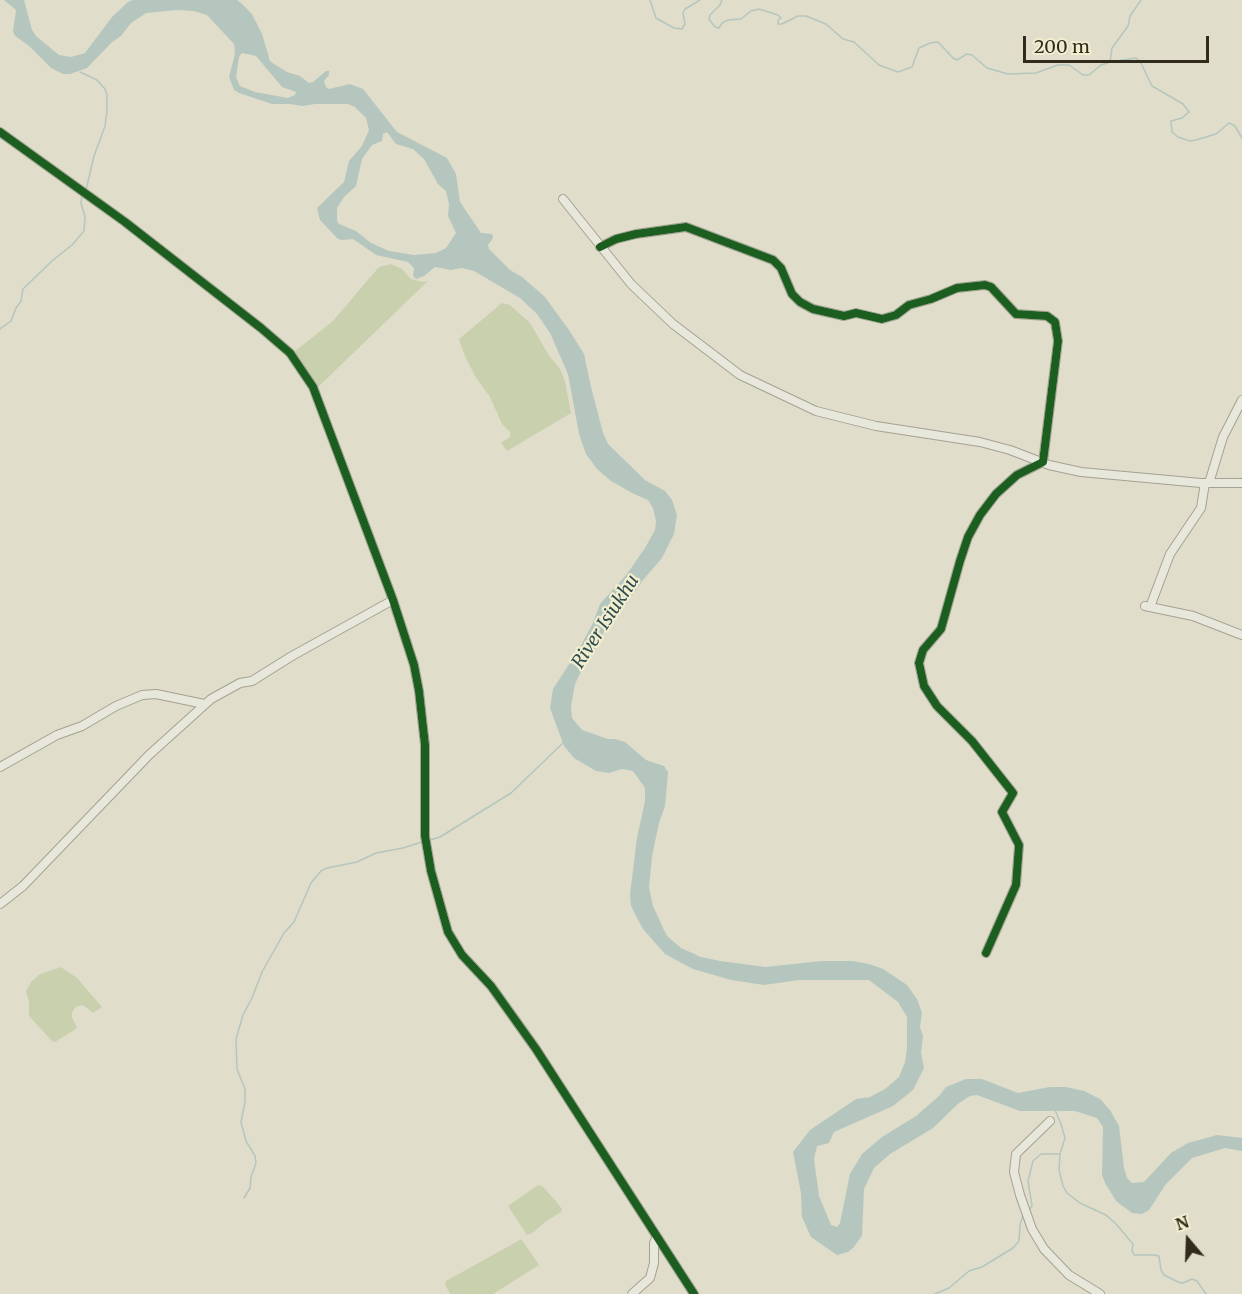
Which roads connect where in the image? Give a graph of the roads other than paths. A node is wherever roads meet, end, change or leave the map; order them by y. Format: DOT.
graph roads {
  1 [pos="0,132"];
  2 [pos="563,199"];
  3 [pos="600,247"];
  4 [pos="1242,400"];
  5 [pos="1043,462"];
  6 [pos="1207,483"];
  7 [pos="1242,483"];
  8 [pos="393,600"];
  9 [pos="1242,635"];
  10 [pos="204,704"];
  11 [pos="0,768"];
  12 [pos="0,904"];
  13 [pos="986,953"];
  14 [pos="1050,1121"];
  15 [pos="657,1238"];
  16 [pos="632,1294"];
  17 [pos="694,1294"];
  18 [pos="1100,1294"];
  1 -- 8 [label="street"];
  2 -- 3 [label="street"];
  3 -- 5 [label="street"];
  3 -- 5 [label="street"];
  4 -- 6 [label="street"];
  5 -- 6 [label="street"];
  5 -- 13 [label="street"];
  6 -- 7 [label="street"];
  6 -- 9 [label="street"];
  8 -- 10 [label="street"];
  8 -- 15 [label="street"];
  10 -- 11 [label="street"];
  10 -- 12 [label="street"];
  14 -- 18 [label="street"];
  15 -- 16 [label="street"];
  15 -- 17 [label="street"];
}
